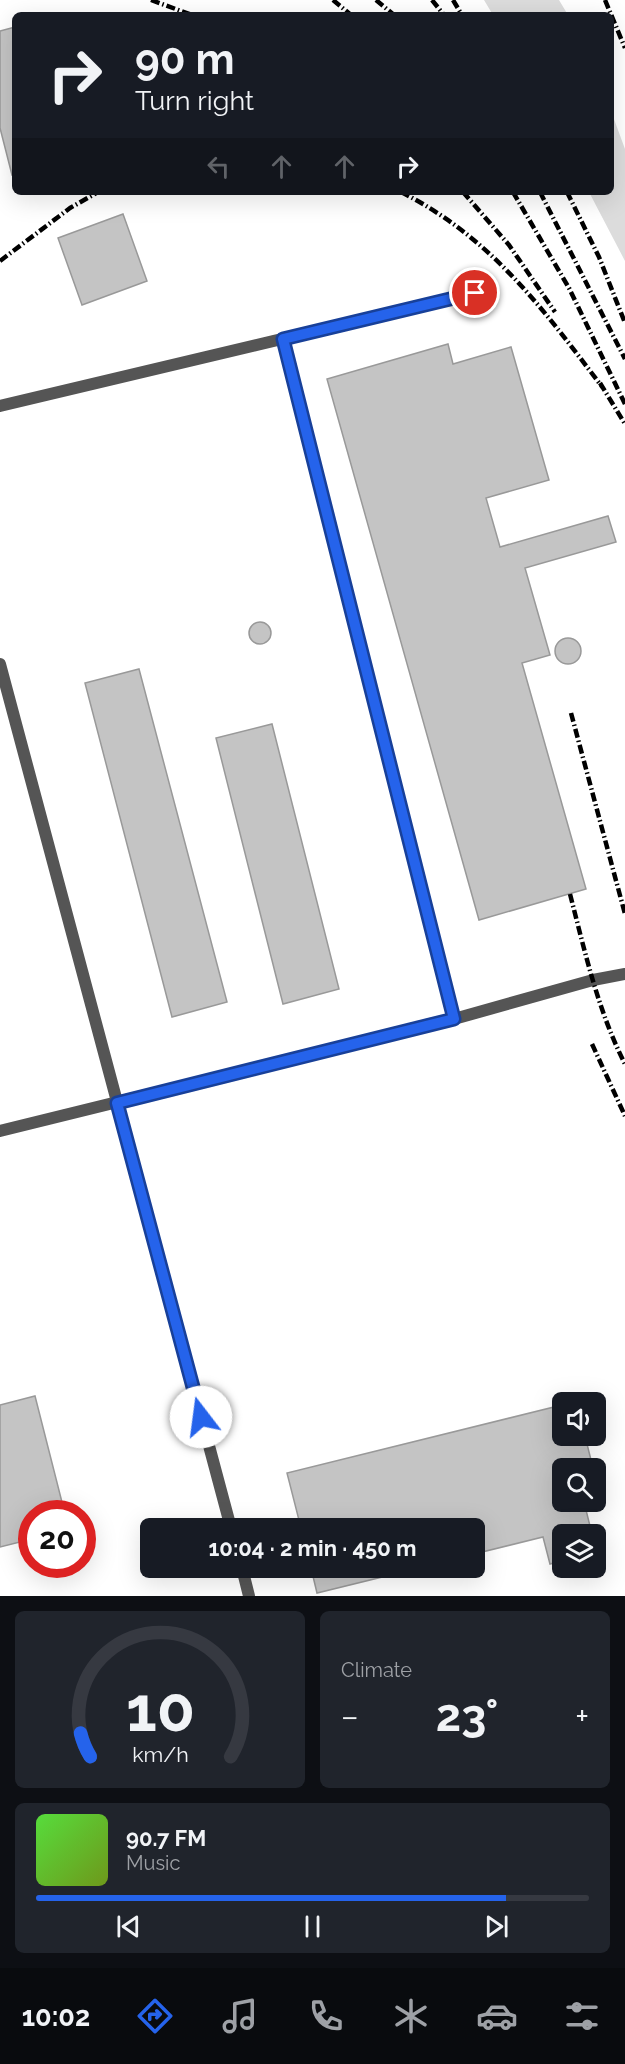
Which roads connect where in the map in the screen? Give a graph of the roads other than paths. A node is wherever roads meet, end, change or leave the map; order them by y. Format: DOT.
graph roads {
  1 [pos="475,293"];
  2 [pos="283,339"];
  3 [pos="0,405"];
  4 [pos="0,664"];
  5 [pos="625,974"];
  6 [pos="454,1019"];
  7 [pos="117,1103"];
  8 [pos="0,1131"];
  9 [pos="228,1518"];
  10 [pos="244,1578"];
  11 [pos="249,1596"];
  1 -- 2 [label="lane"];
  2 -- 3 [label="lane"];
  2 -- 6 [label="lane"];
  4 -- 7 [label="lane"];
  5 -- 6 [label="lane"];
  6 -- 7 [label="lane"];
  7 -- 8 [label="lane"];
  7 -- 9 [label="lane"];
  10 -- 11 [label="lane"];
}
